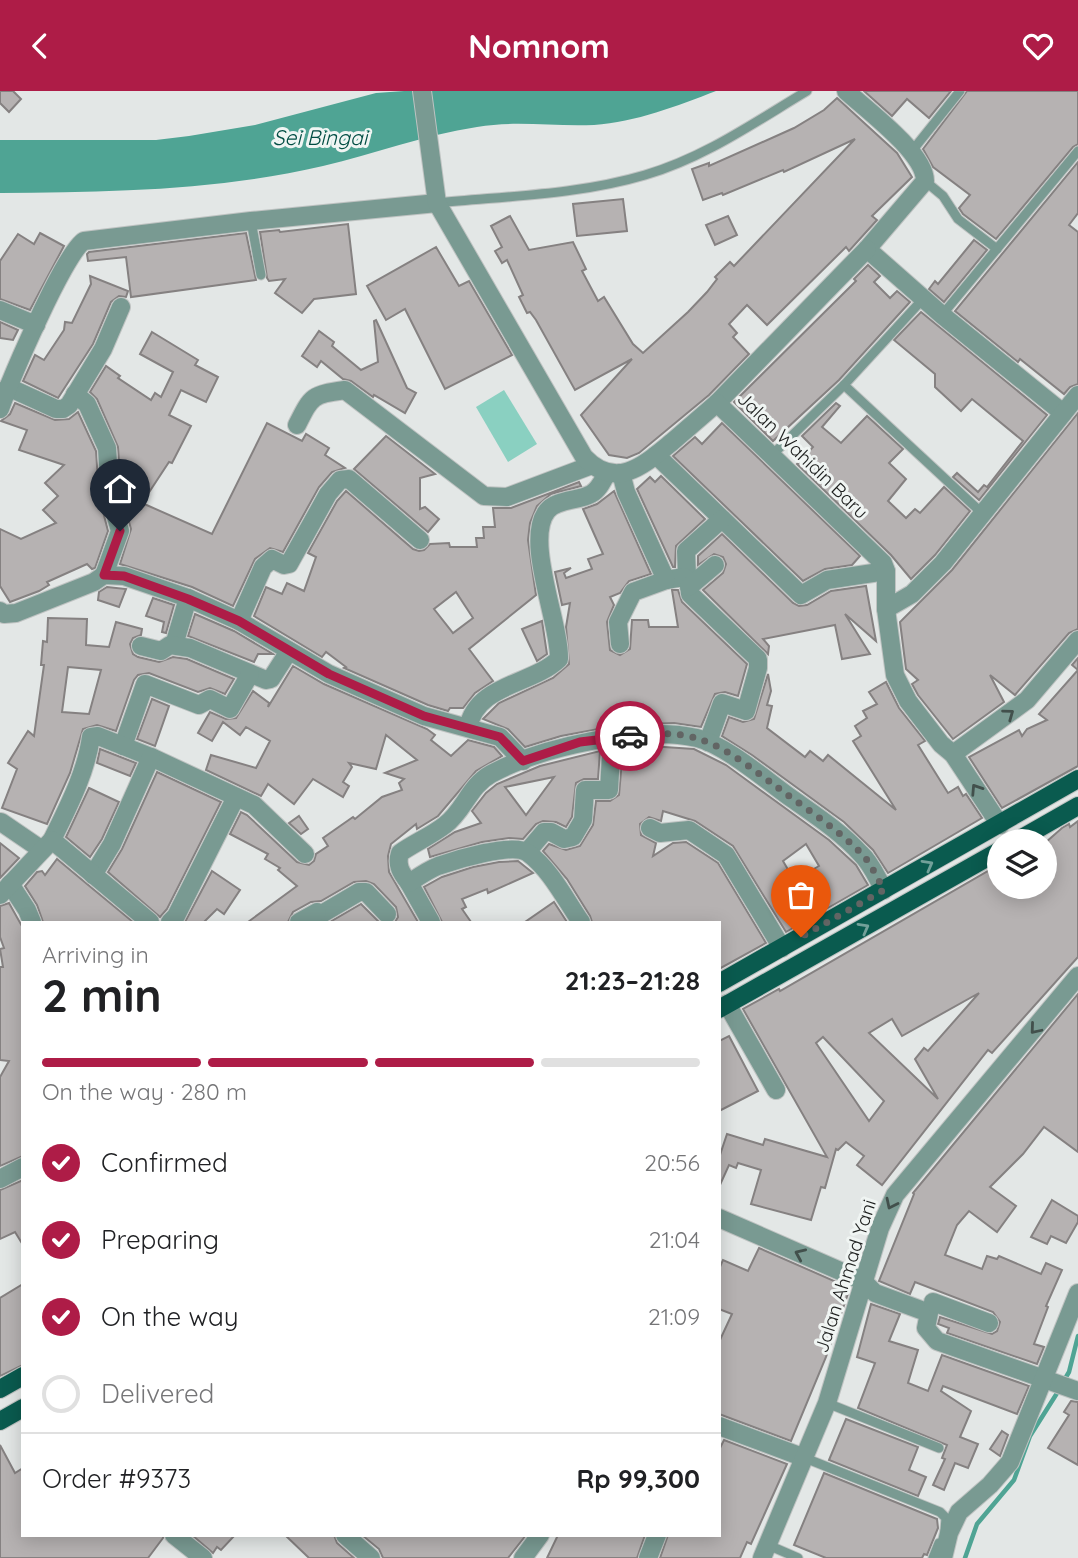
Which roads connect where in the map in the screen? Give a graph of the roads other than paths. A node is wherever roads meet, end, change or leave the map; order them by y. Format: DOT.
graph roads {
  1 [pos="422,91"];
  2 [pos="807,91"];
  3 [pos="846,91"];
  4 [pos="960,91"];
  5 [pos="912,151"];
  6 [pos="1078,151"];
  7 [pos="925,181"];
  8 [pos="436,194"];
  9 [pos="251,221"];
  10 [pos="867,249"];
  11 [pos="997,249"];
  12 [pos="261,275"];
  13 [pos="923,299"];
  14 [pos="121,307"];
  15 [pos="0,310"];
  16 [pos="942,315"];
  17 [pos="36,325"];
  18 [pos="844,385"];
  19 [pos="8,387"];
  20 [pos="75,394"];
  21 [pos="1078,395"];
  22 [pos="717,403"];
  23 [pos="0,409"];
  24 [pos="1063,413"];
  25 [pos="297,425"];
  26 [pos="656,455"];
  27 [pos="772,455"];
  28 [pos="607,470"];
  29 [pos="983,513"];
  30 [pos="722,519"];
  31 [pos="420,540"];
  32 [pos="715,565"];
  33 [pos="886,572"];
  34 [pos="104,575"];
  35 [pos="680,582"];
  36 [pos="188,599"];
  37 [pos="886,609"];
  38 [pos="0,611"];
  39 [pos="239,621"];
  40 [pos="1078,640"];
  41 [pos="620,644"];
  42 [pos="174,645"];
  43 [pos="141,646"];
  44 [pos="289,651"];
  45 [pos="250,674"];
  46 [pos="468,728"];
  47 [pos="612,738"];
  48 [pos="708,742"];
  49 [pos="123,746"];
  50 [pos="953,754"];
  51 [pos="151,757"];
  52 [pos="523,761"];
  53 [pos="1078,779"];
  54 [pos="236,797"];
  55 [pos="1078,806"];
  56 [pos="1,822"];
  57 [pos="999,825"];
  58 [pos="650,828"];
  59 [pos="1038,829"];
  60 [pos="47,845"];
  61 [pos="527,852"];
  62 [pos="305,854"];
  63 [pos="987,858"];
  64 [pos="93,875"];
  65 [pos="409,883"];
  66 [pos="5,890"];
  67 [pos="884,890"];
  68 [pos="860,903"];
  69 [pos="898,909"];
  70 [pos="318,912"];
  71 [pos="387,913"];
  72 [pos="31,921"];
  73 [pos="149,921"];
  74 [pos="171,921"];
  75 [pos="301,921"];
  76 [pos="429,921"];
  77 [pos="580,921"];
  78 [pos="782,948"];
  79 [pos="741,971"];
  80 [pos="1078,976"];
  81 [pos="721,982"];
  82 [pos="751,990"];
  83 [pos="723,1006"];
  84 [pos="776,1090"];
  85 [pos="21,1168"];
  86 [pos="0,1179"];
  87 [pos="721,1219"];
  88 [pos="863,1281"];
  89 [pos="1078,1293"];
  90 [pos="927,1304"];
  91 [pos="989,1323"];
  92 [pos="21,1377"];
  93 [pos="1050,1380"];
  94 [pos="0,1389"];
  95 [pos="1076,1390"];
  96 [pos="827,1403"];
  97 [pos="21,1409"];
  98 [pos="0,1421"];
  99 [pos="721,1427"];
  100 [pos="939,1448"];
  101 [pos="806,1458"];
  102 [pos="177,1537"];
  103 [pos="347,1537"];
  104 [pos="539,1537"];
  105 [pos="656,1537"];
  106 [pos="765,1552"];
  107 [pos="203,1558"];
  108 [pos="370,1558"];
  109 [pos="523,1558"];
  110 [pos="648,1558"];
  111 [pos="798,1558"];
  112 [pos="933,1558"];
  113 [pos="943,1558"];
  1 -- 8 [label="street"];
  2 -- 8 [label="lane"];
  3 -- 5 [label="street"];
  4 -- 5 [label="lane"];
  5 -- 7 [label="street"];
  6 -- 11 [label="lane"];
  7 -- 10 [label="street"];
  7 -- 11 [label="lane"];
  8 -- 9 [label="street"];
  8 -- 28 [label="street"];
  9 -- 12 [label="lane"];
  9 -- 17 [label="street"];
  10 -- 13 [label="street"];
  10 -- 22 [label="street"];
  11 -- 16 [label="lane"];
  13 -- 16 [label="street"];
  13 -- 18 [label="lane"];
  14 -- 20 [label="street"];
  15 -- 17 [label="street"];
  16 -- 24 [label="street"];
  17 -- 19 [label="street"];
  18 -- 27 [label="lane"];
  18 -- 29 [label="lane"];
  19 -- 20 [label="street"];
  19 -- 23 [label="street"];
  20 -- 34 [label="street"];
  21 -- 24 [label="street"];
  22 -- 26 [label="street, Jalan Wahidin Baru"];
  22 -- 27 [label="street, Jalan Wahidin Baru"];
  24 -- 29 [label="street"];
  25 -- 28 [label="street, Jalan Wahidin Baru"];
  26 -- 28 [label="street, Jalan Wahidin Baru"];
  26 -- 30 [label="street"];
  27 -- 33 [label="street, Jalan Wahidin Baru"];
  28 -- 35 [label="street"];
  28 -- 46 [label="street"];
  29 -- 37 [label="street"];
  30 -- 33 [label="street"];
  30 -- 35 [label="street"];
  31 -- 39 [label="street"];
  32 -- 35 [label="street"];
  33 -- 37 [label="street"];
  34 -- 36 [label="street"];
  34 -- 38 [label="street"];
  35 -- 41 [label="street"];
  35 -- 48 [label="street"];
  36 -- 39 [label="street"];
  36 -- 42 [label="street"];
  37 -- 50 [label="street"];
  39 -- 44 [label="street"];
  50 -- 40 [label="street, one-way"];
  42 -- 43 [label="street"];
  42 -- 45 [label="street"];
  44 -- 45 [label="street"];
  44 -- 46 [label="street"];
  45 -- 49 [label="street"];
  46 -- 52 [label="street"];
  47 -- 48 [label="street"];
  47 -- 52 [label="street"];
  47 -- 61 [label="street"];
  48 -- 67 [label="street"];
  49 -- 51 [label="street"];
  49 -- 60 [label="street"];
  57 -- 50 [label="street, one-way"];
  51 -- 54 [label="street"];
  51 -- 64 [label="street"];
  52 -- 65 [label="street"];
  53 -- 57 [label="main road"];
  54 -- 62 [label="street"];
  54 -- 74 [label="street"];
  55 -- 59 [label="main road"];
  56 -- 60 [label="street"];
  67 -- 57 [label="main road, one-way"];
  58 -- 78 [label="street"];
  60 -- 64 [label="street"];
  60 -- 66 [label="street"];
  61 -- 65 [label="street"];
  61 -- 77 [label="street"];
  63 -- 69 [label="main road"];
  64 -- 73 [label="street"];
  65 -- 76 [label="street"];
  66 -- 72 [label="street"];
  67 -- 68 [label="main road"];
  68 -- 69 [label="main road"];
  68 -- 78 [label="main road"];
  82 -- 69 [label="main road, one-way"];
  70 -- 71 [label="street"];
  70 -- 75 [label="street"];
  78 -- 79 [label="main road"];
  79 -- 81 [label="main road"];
  79 -- 82 [label="main road"];
  80 -- 88 [label="street, Jalan Ahmad Yani, one-way"];
  82 -- 83 [label="main road"];
  83 -- 84 [label="street"];
  85 -- 86 [label="street"];
  88 -- 87 [label="street, one-way"];
  88 -- 90 [label="street"];
  88 -- 96 [label="street, Jalan Ahmad Yani"];
  89 -- 93 [label="street"];
  90 -- 91 [label="street"];
  90 -- 93 [label="street"];
  92 -- 94 [label="main road"];
  93 -- 95 [label="street"];
  93 -- 113 [label="street"];
  96 -- 100 [label="lane"];
  96 -- 101 [label="street, Jalan Ahmad Yani"];
  97 -- 98 [label="main road"];
  99 -- 101 [label="street"];
  101 -- 106 [label="street, Jalan Ahmad Yani"];
  101 -- 112 [label="lane"];
  102 -- 107 [label="street"];
  103 -- 108 [label="street"];
  104 -- 109 [label="street"];
  105 -- 110 [label="street"];
  106 -- 111 [label="lane"];
}
